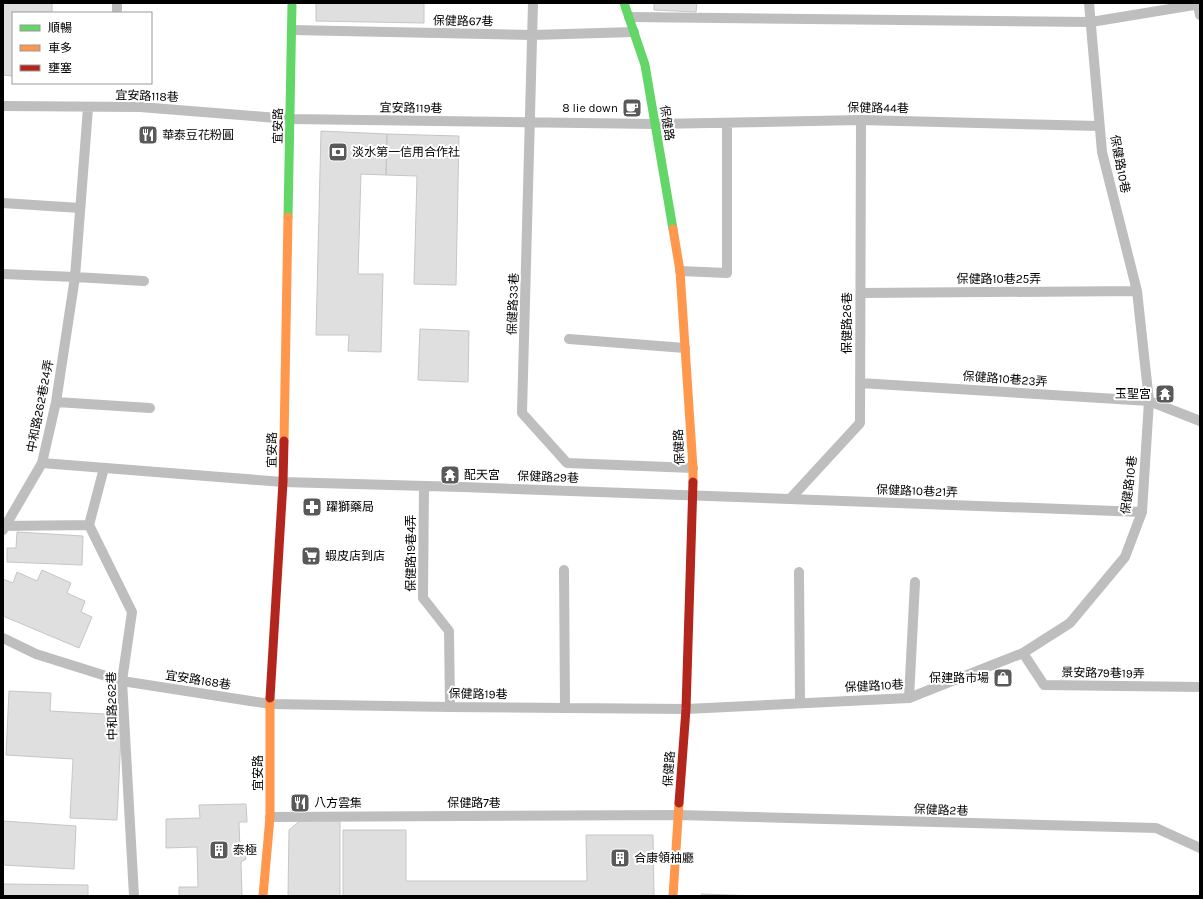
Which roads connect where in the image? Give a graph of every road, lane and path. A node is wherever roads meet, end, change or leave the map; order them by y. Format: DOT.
graph roads {
  1 [pos="292,3"];
  2 [pos="533,3"];
  3 [pos="624,3"];
  4 [pos="1089,3"];
  5 [pos="1199,4"];
  6 [pos="1200,15"];
  7 [pos="629,17"];
  8 [pos="1091,22"];
  9 [pos="292,30"];
  10 [pos="634,32"];
  11 [pos="533,35"];
  12 [pos="3,106"];
  13 [pos="88,108"];
  14 [pos="290,119"];
  15 [pos="861,120"];
  16 [pos="531,123"];
  17 [pos="727,123"];
  18 [pos="655,124"];
  19 [pos="1100,126"];
  20 [pos="3,203"];
  21 [pos="80,208"];
  22 [pos="680,271"];
  23 [pos="3,274"];
  24 [pos="75,277"];
  25 [pos="144,281"];
  26 [pos="1137,291"];
  27 [pos="861,293"];
  28 [pos="569,339"];
  29 [pos="685,348"];
  30 [pos="860,383"];
  31 [pos="1149,401"];
  32 [pos="56,402"];
  33 [pos="150,408"];
  34 [pos="1200,421"];
  35 [pos="42,463"];
  36 [pos="104,468"];
  37 [pos="693,468"];
  38 [pos="283,482"];
  39 [pos="424,486"];
  40 [pos="692,496"];
  41 [pos="790,499"];
  42 [pos="1142,512"];
  43 [pos="89,525"];
  44 [pos="4,527"];
  45 [pos="564,570"];
  46 [pos="799,572"];
  47 [pos="915,582"];
  48 [pos="3,638"];
  49 [pos="1023,653"];
  50 [pos="122,681"];
  51 [pos="1200,687"];
  52 [pos="909,698"];
  53 [pos="800,703"];
  54 [pos="270,704"];
  55 [pos="450,707"];
  56 [pos="565,708"];
  57 [pos="686,709"];
  58 [pos="678,815"];
  59 [pos="270,817"];
  60 [pos="1200,848"];
  61 [pos="134,896"];
  62 [pos="263,896"];
  63 [pos="673,896"];
  1 -- 9 [label="street, 宜安路"];
  2 -- 11 [label="lane, 保健路33巷"];
  3 -- 7 [label="street, 保健路"];
  4 -- 8 [label="lane, 保健路10巷"];
  5 -- 6 [label="lane"];
  5 -- 8 [label="lane"];
  7 -- 8 [label="lane"];
  7 -- 10 [label="street, 保健路"];
  8 -- 19 [label="lane, 保健路10巷"];
  9 -- 11 [label="lane, 保健路67巷"];
  9 -- 14 [label="street, 宜安路"];
  10 -- 11 [label="lane, 保健路67巷"];
  10 -- 18 [label="street, 保健路"];
  11 -- 16 [label="lane, 保健路33巷"];
  12 -- 13 [label="lane, 宜安路118巷"];
  13 -- 14 [label="lane, 宜安路118巷"];
  13 -- 21 [label="lane, 中和路262巷24弄"];
  14 -- 16 [label="lane, 宜安路119巷"];
  14 -- 38 [label="street, 宜安路"];
  15 -- 17 [label="lane, 保健路44巷"];
  15 -- 19 [label="lane, 保健路44巷"];
  15 -- 27 [label="lane, 保健路26巷"];
  16 -- 18 [label="lane, 宜安路119巷"];
  16 -- 37 [label="lane, 保健路33巷"];
  17 -- 18 [label="lane, 保健路44巷"];
  17 -- 22 [label="lane"];
  18 -- 22 [label="street, 保健路"];
  19 -- 26 [label="lane, 保健路10巷"];
  20 -- 21 [label="lane"];
  21 -- 24 [label="lane, 中和路262巷24弄"];
  22 -- 29 [label="street, 保健路"];
  23 -- 24 [label="lane"];
  24 -- 25 [label="lane"];
  24 -- 32 [label="lane, 中和路262巷24弄"];
  26 -- 27 [label="lane, 保健路10巷25弄"];
  26 -- 31 [label="lane, 保健路10巷"];
  27 -- 30 [label="lane, 保健路26巷"];
  28 -- 29 [label="lane"];
  29 -- 37 [label="street, 保健路"];
  30 -- 31 [label="lane, 保健路10巷23弄"];
  30 -- 41 [label="lane, 保健路26巷"];
  31 -- 34 [label="lane, 保健路10巷23弄"];
  31 -- 42 [label="lane, 保健路10巷"];
  32 -- 33 [label="lane"];
  32 -- 35 [label="lane, 中和路262巷24弄"];
  35 -- 36 [label="lane"];
  35 -- 44 [label="lane, 中和路262巷24弄"];
  36 -- 38 [label="lane"];
  36 -- 43 [label="lane"];
  37 -- 40 [label="street, 保健路"];
  38 -- 39 [label="lane, 保健路29巷"];
  38 -- 54 [label="street, 宜安路"];
  39 -- 40 [label="lane, 保健路29巷"];
  39 -- 55 [label="lane, 保健路19巷4弄"];
  40 -- 41 [label="lane, 保健路10巷21弄"];
  40 -- 57 [label="street, 保健路"];
  41 -- 42 [label="lane, 保健路10巷21弄"];
  42 -- 49 [label="lane, 保健路10巷"];
  43 -- 44 [label="lane"];
  43 -- 50 [label="lane, 中和路262巷"];
  45 -- 56 [label="lane"];
  46 -- 53 [label="lane"];
  47 -- 52 [label="lane"];
  48 -- 50 [label="lane, 宜安路168巷"];
  49 -- 51 [label="lane, 景安路79巷19弄"];
  49 -- 52 [label="lane, 保健路10巷"];
  50 -- 54 [label="lane, 宜安路168巷"];
  50 -- 61 [label="lane, 中和路262巷"];
  52 -- 53 [label="lane, 保健路10巷"];
  53 -- 57 [label="lane, 保健路10巷"];
  54 -- 55 [label="lane, 保健路19巷"];
  54 -- 59 [label="street, 宜安路"];
  55 -- 56 [label="lane, 保健路19巷"];
  56 -- 57 [label="lane, 保健路19巷"];
  57 -- 58 [label="street, 保健路"];
  58 -- 59 [label="lane, 保健路7巷"];
  58 -- 60 [label="lane, 保健路2巷"];
  58 -- 63 [label="street, 保健路"];
  59 -- 62 [label="street, 宜安路"];
}
